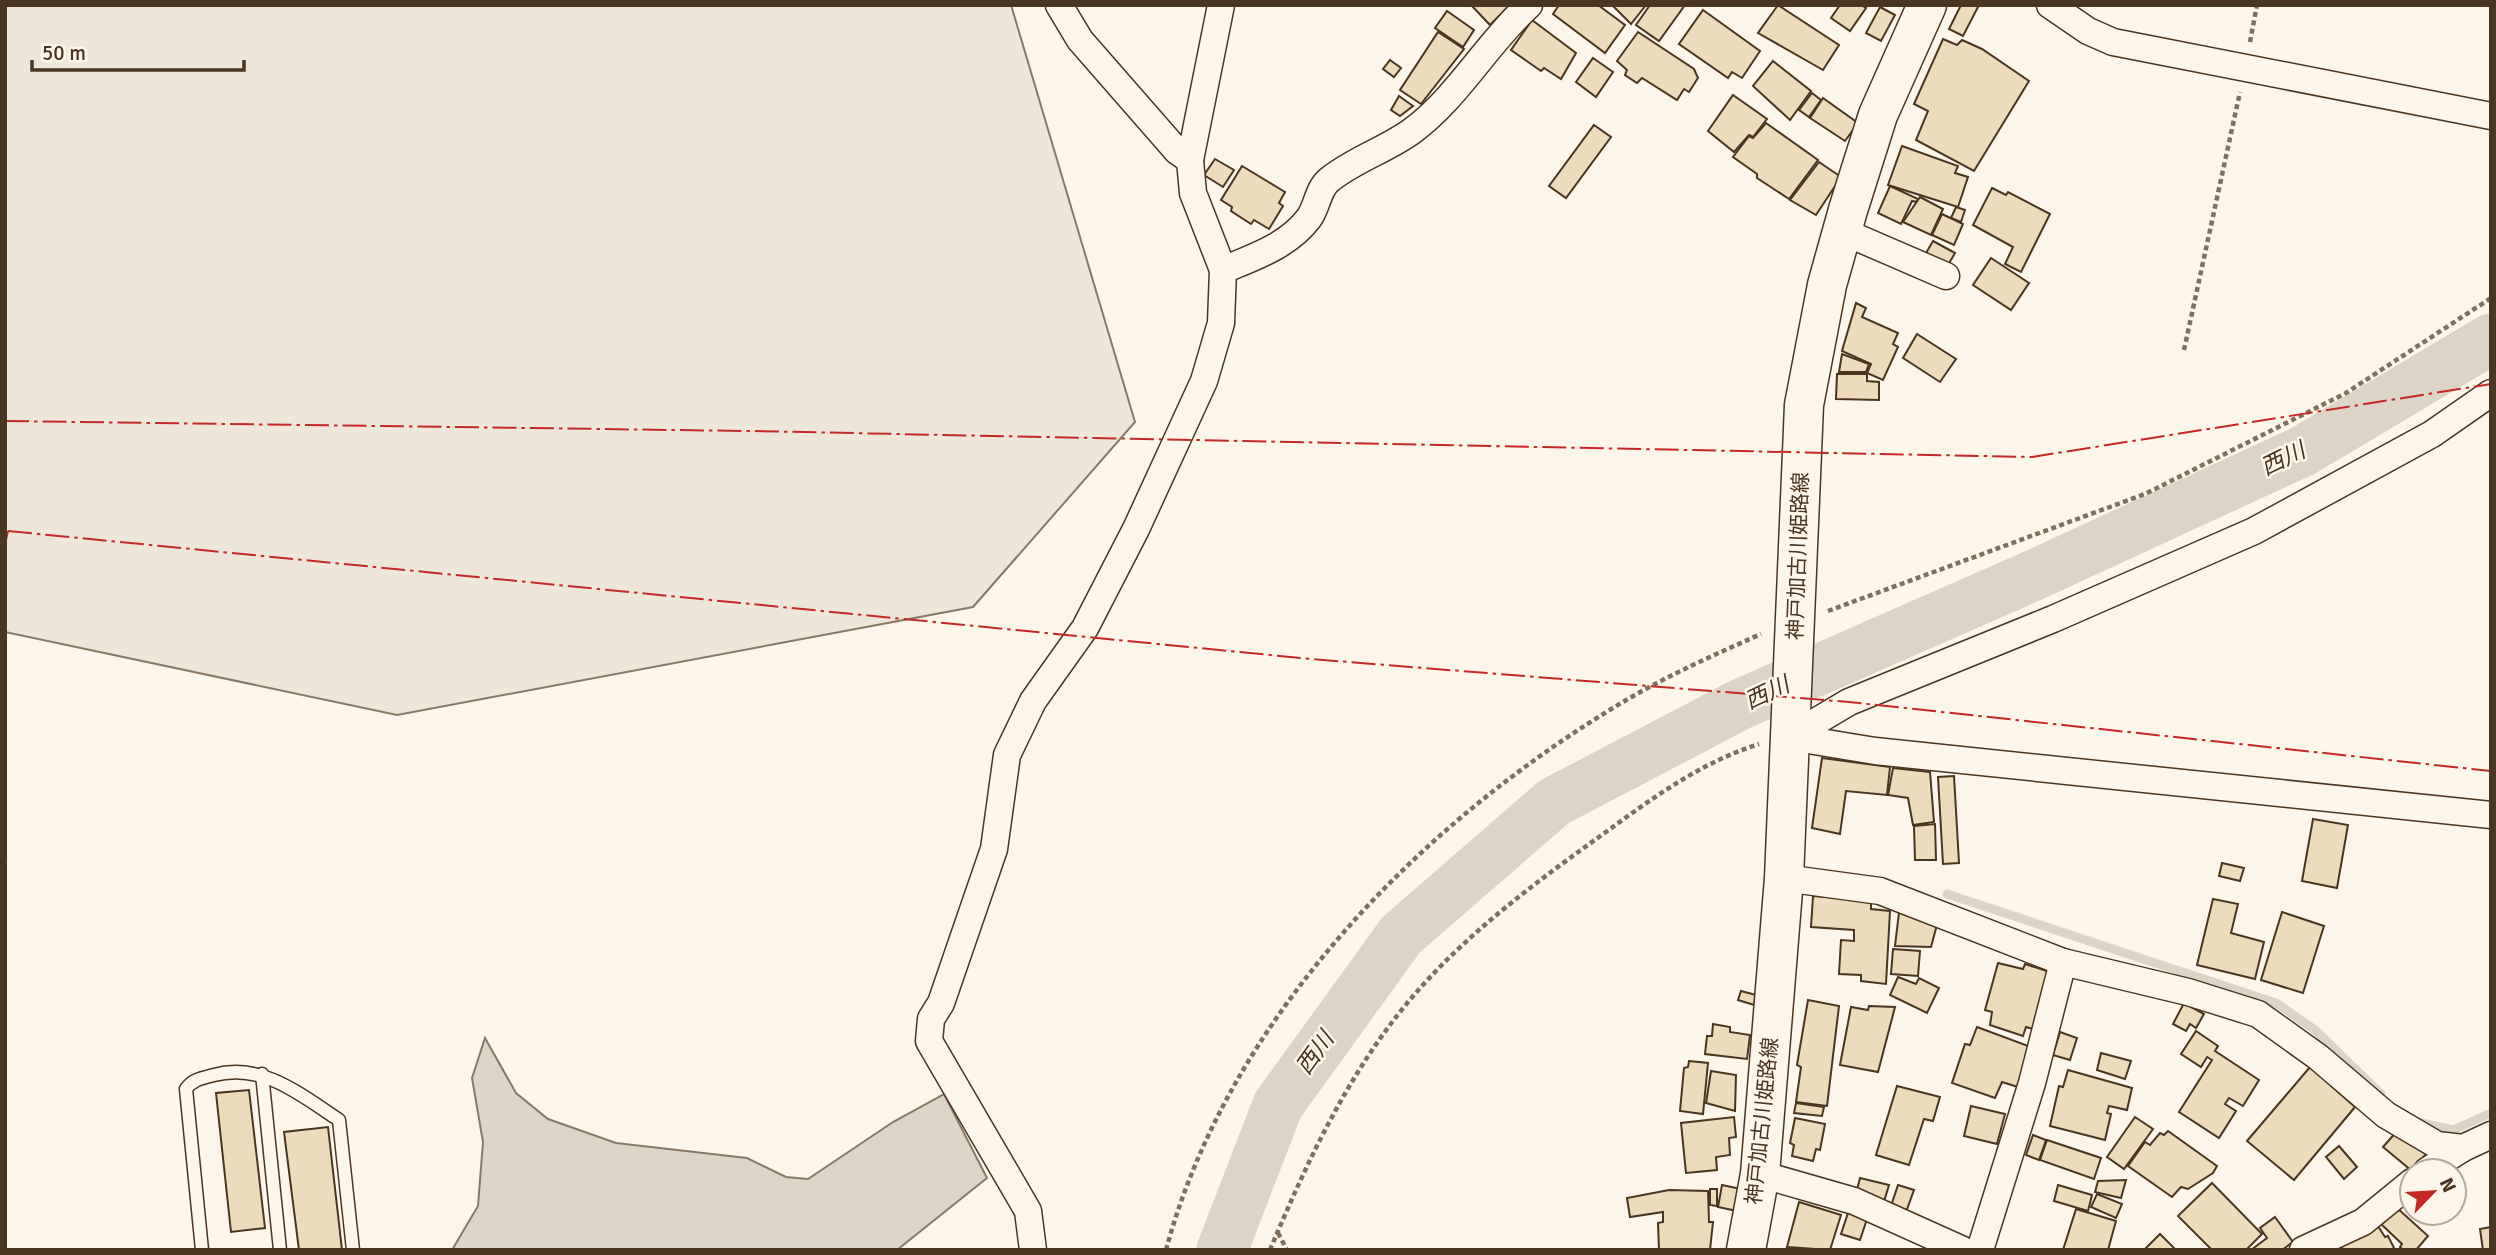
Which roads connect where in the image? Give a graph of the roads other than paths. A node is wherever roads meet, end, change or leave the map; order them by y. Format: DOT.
graph roads {
  1 [pos="1059,5"];
  2 [pos="1220,5"];
  3 [pos="1529,5"];
  4 [pos="1927,5"];
  5 [pos="2050,5"];
  6 [pos="2491,116"];
  7 [pos="1190,160"];
  8 [pos="1842,231"];
  9 [pos="1223,270"];
  10 [pos="1946,276"];
  11 [pos="2491,393"];
  12 [pos="1790,728"];
  13 [pos="2491,816"];
  14 [pos="1784,878"];
  15 [pos="2063,962"];
  16 [pos="262,1074"];
  17 [pos="2482,1143"];
  18 [pos="2454,1157"];
  19 [pos="1760,1174"];
  20 [pos="2398,1193"];
  21 [pos="202,1250"];
  22 [pos="280,1250"];
  23 [pos="353,1250"];
  24 [pos="1033,1250"];
  25 [pos="1746,1250"];
  26 [pos="1963,1250"];
  27 [pos="1980,1250"];
  28 [pos="2303,1250"];
  1 -- 7 [label="street"];
  2 -- 7 [label="street"];
  3 -- 9 [label="street"];
  4 -- 8 [label="main road, 神戸加古川姫路線"];
  5 -- 6 [label="street"];
  7 -- 9 [label="street"];
  8 -- 10 [label="street"];
  8 -- 12 [label="main road, 神戸加古川姫路線"];
  9 -- 24 [label="street"];
  11 -- 12 [label="street"];
  12 -- 13 [label="street"];
  12 -- 14 [label="main road, 神戸加古川姫路線"];
  14 -- 15 [label="street"];
  14 -- 19 [label="main road, 神戸加古川姫路線"];
  15 -- 17 [label="street"];
  15 -- 27 [label="street"];
  16 -- 21 [label="lane"];
  16 -- 22 [label="lane"];
  16 -- 23 [label="lane"];
  17 -- 18 [label="street"];
  19 -- 25 [label="main road, 神戸加古川姫路線"];
  19 -- 26 [label="street"];
  20 -- 28 [label="street"];
}
